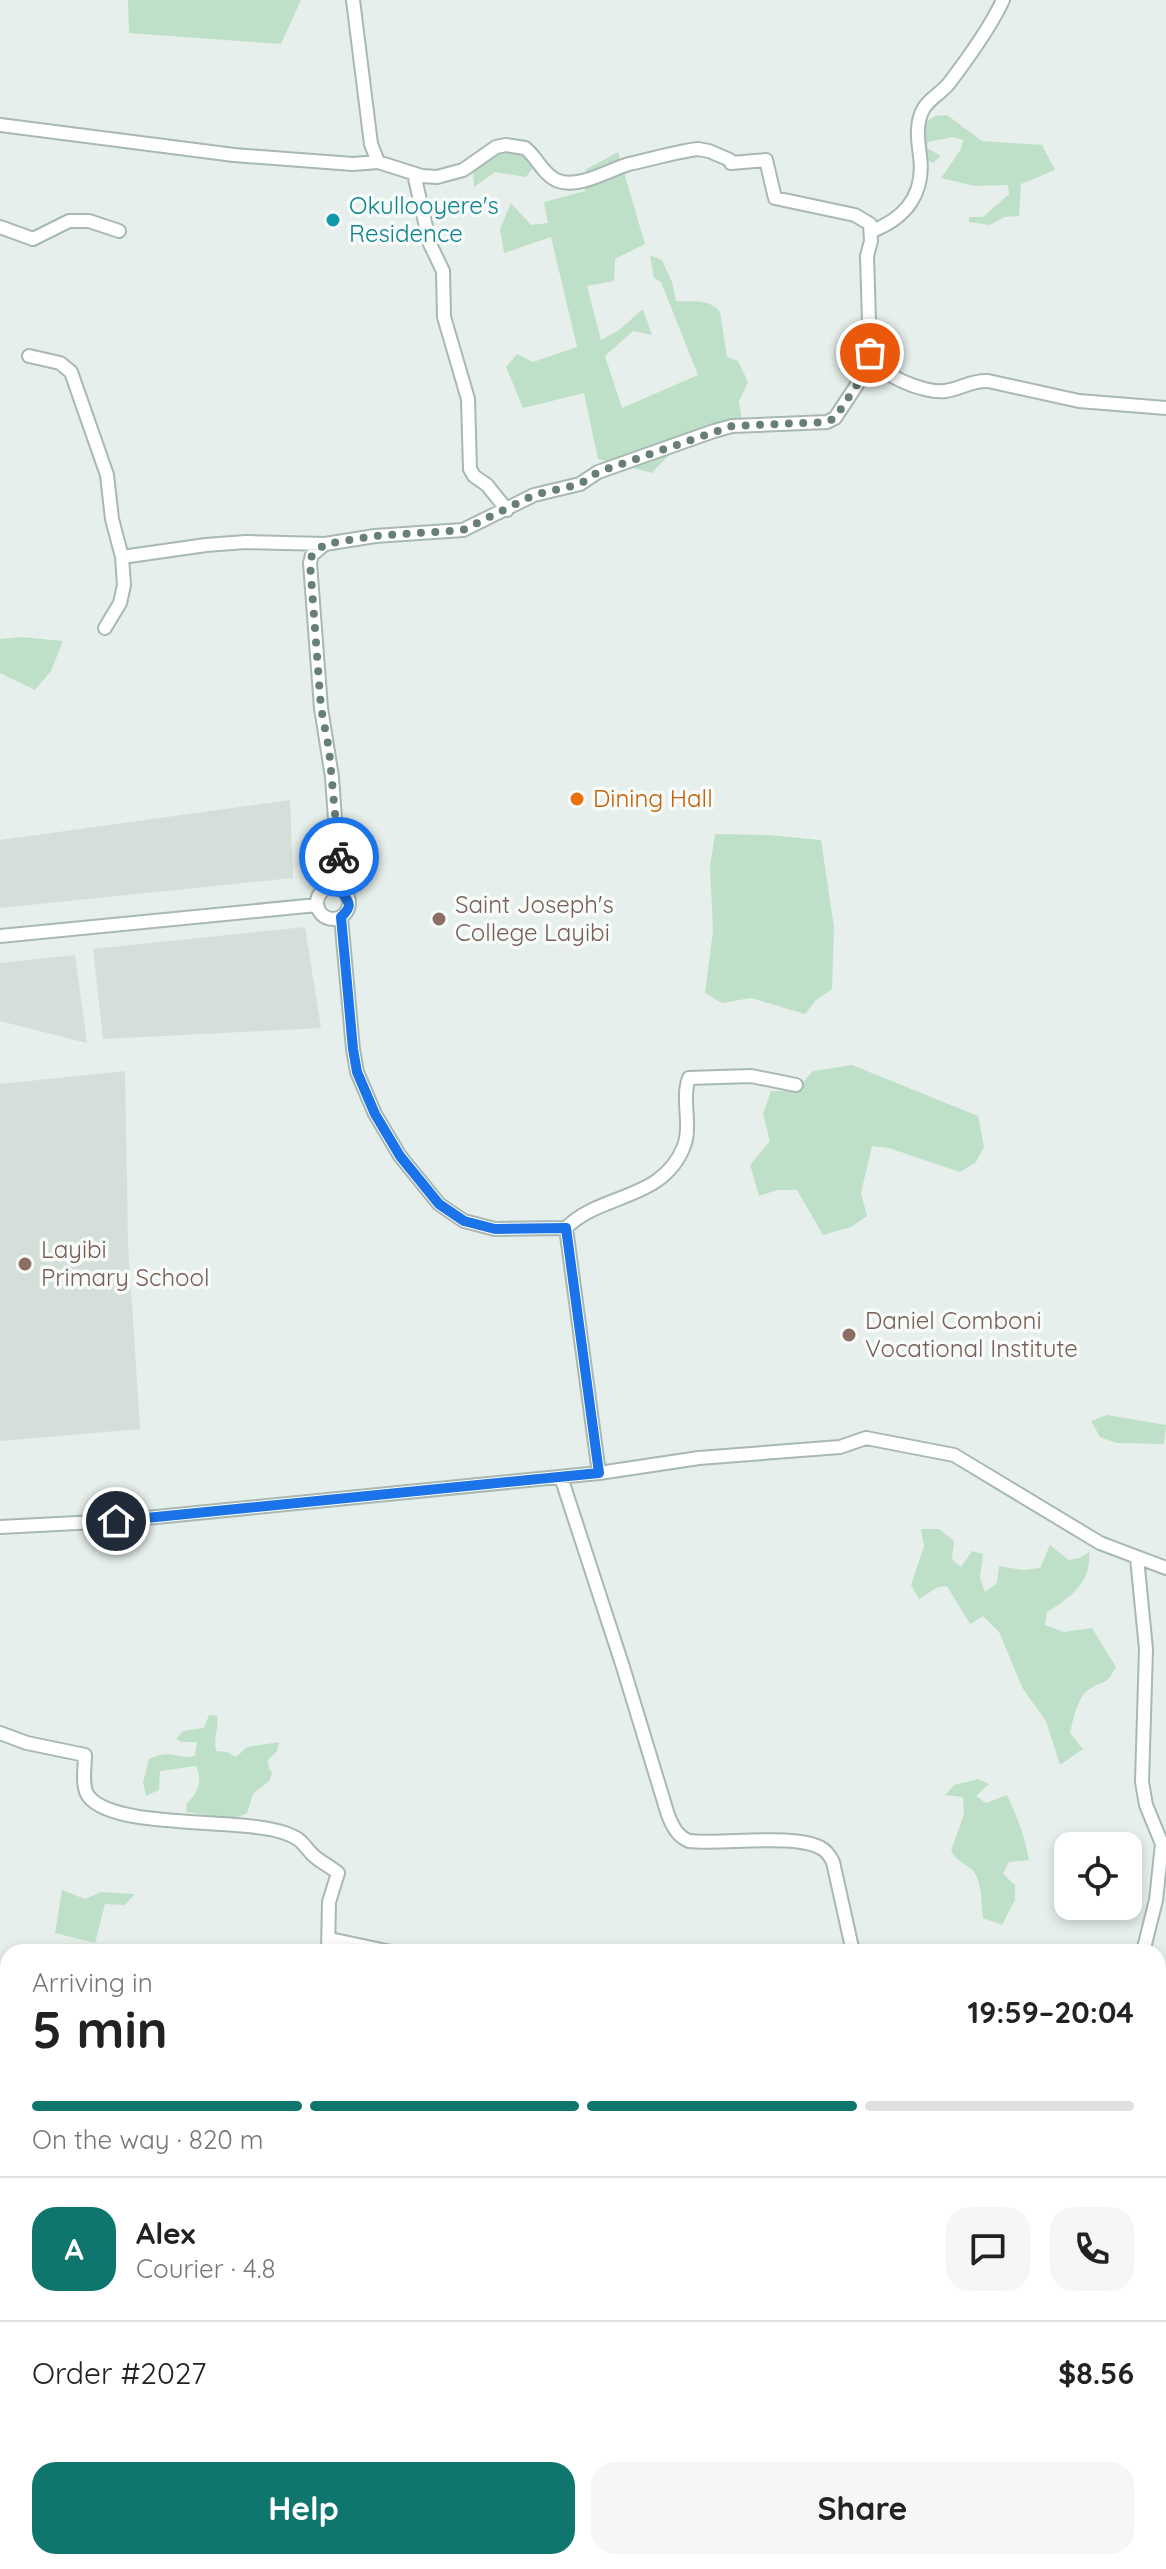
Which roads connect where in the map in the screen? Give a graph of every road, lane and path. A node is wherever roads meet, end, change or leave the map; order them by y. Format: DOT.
graph roads {
  1 [pos="353,0"];
  2 [pos="1003,0"];
  3 [pos="0,125"];
  4 [pos="371,144"];
  5 [pos="378,162"];
  6 [pos="353,164"];
  7 [pos="414,174"];
  8 [pos="0,227"];
  9 [pos="119,231"];
  10 [pos="872,231"];
  11 [pos="29,356"];
  12 [pos="872,362"];
  13 [pos="1166,408"];
  14 [pos="507,510"];
  15 [pos="325,544"];
  16 [pos="122,557"];
  17 [pos="105,628"];
  18 [pos="340,889"];
  19 [pos="317,905"];
  20 [pos="341,917"];
  21 [pos="0,936"];
  22 [pos="796,1085"];
  23 [pos="566,1228"];
  24 [pos="599,1473"];
  25 [pos="561,1477"];
  26 [pos="0,1527"];
  27 [pos="1137,1558"];
  28 [pos="1166,1568"];
  29 [pos="0,1733"];
  30 [pos="329,1944"];
  31 [pos="851,1944"];
  32 [pos="1145,1944"];
  1 -- 4 [label="street"];
  2 -- 10 [label="street"];
  3 -- 6 [label="street"];
  4 -- 5 [label="street"];
  4 -- 6 [label="street"];
  5 -- 6 [label="street"];
  5 -- 7 [label="street"];
  7 -- 10 [label="street"];
  7 -- 14 [label="street"];
  8 -- 9 [label="street"];
  10 -- 12 [label="street"];
  11 -- 16 [label="street"];
  12 -- 13 [label="street"];
  12 -- 14 [label="street"];
  14 -- 15 [label="street"];
  15 -- 16 [label="street"];
  15 -- 18 [label="street"];
  16 -- 17 [label="street"];
  18 -- 19 [label="street"];
  18 -- 20 [label="street"];
  19 -- 20 [label="street"];
  19 -- 21 [label="street"];
  20 -- 23 [label="street"];
  22 -- 23 [label="street"];
  23 -- 24 [label="street"];
  24 -- 25 [label="street"];
  24 -- 27 [label="street"];
  25 -- 26 [label="street"];
  25 -- 31 [label="street"];
  27 -- 28 [label="street"];
  27 -- 32 [label="street"];
  29 -- 30 [label="street"];
}
